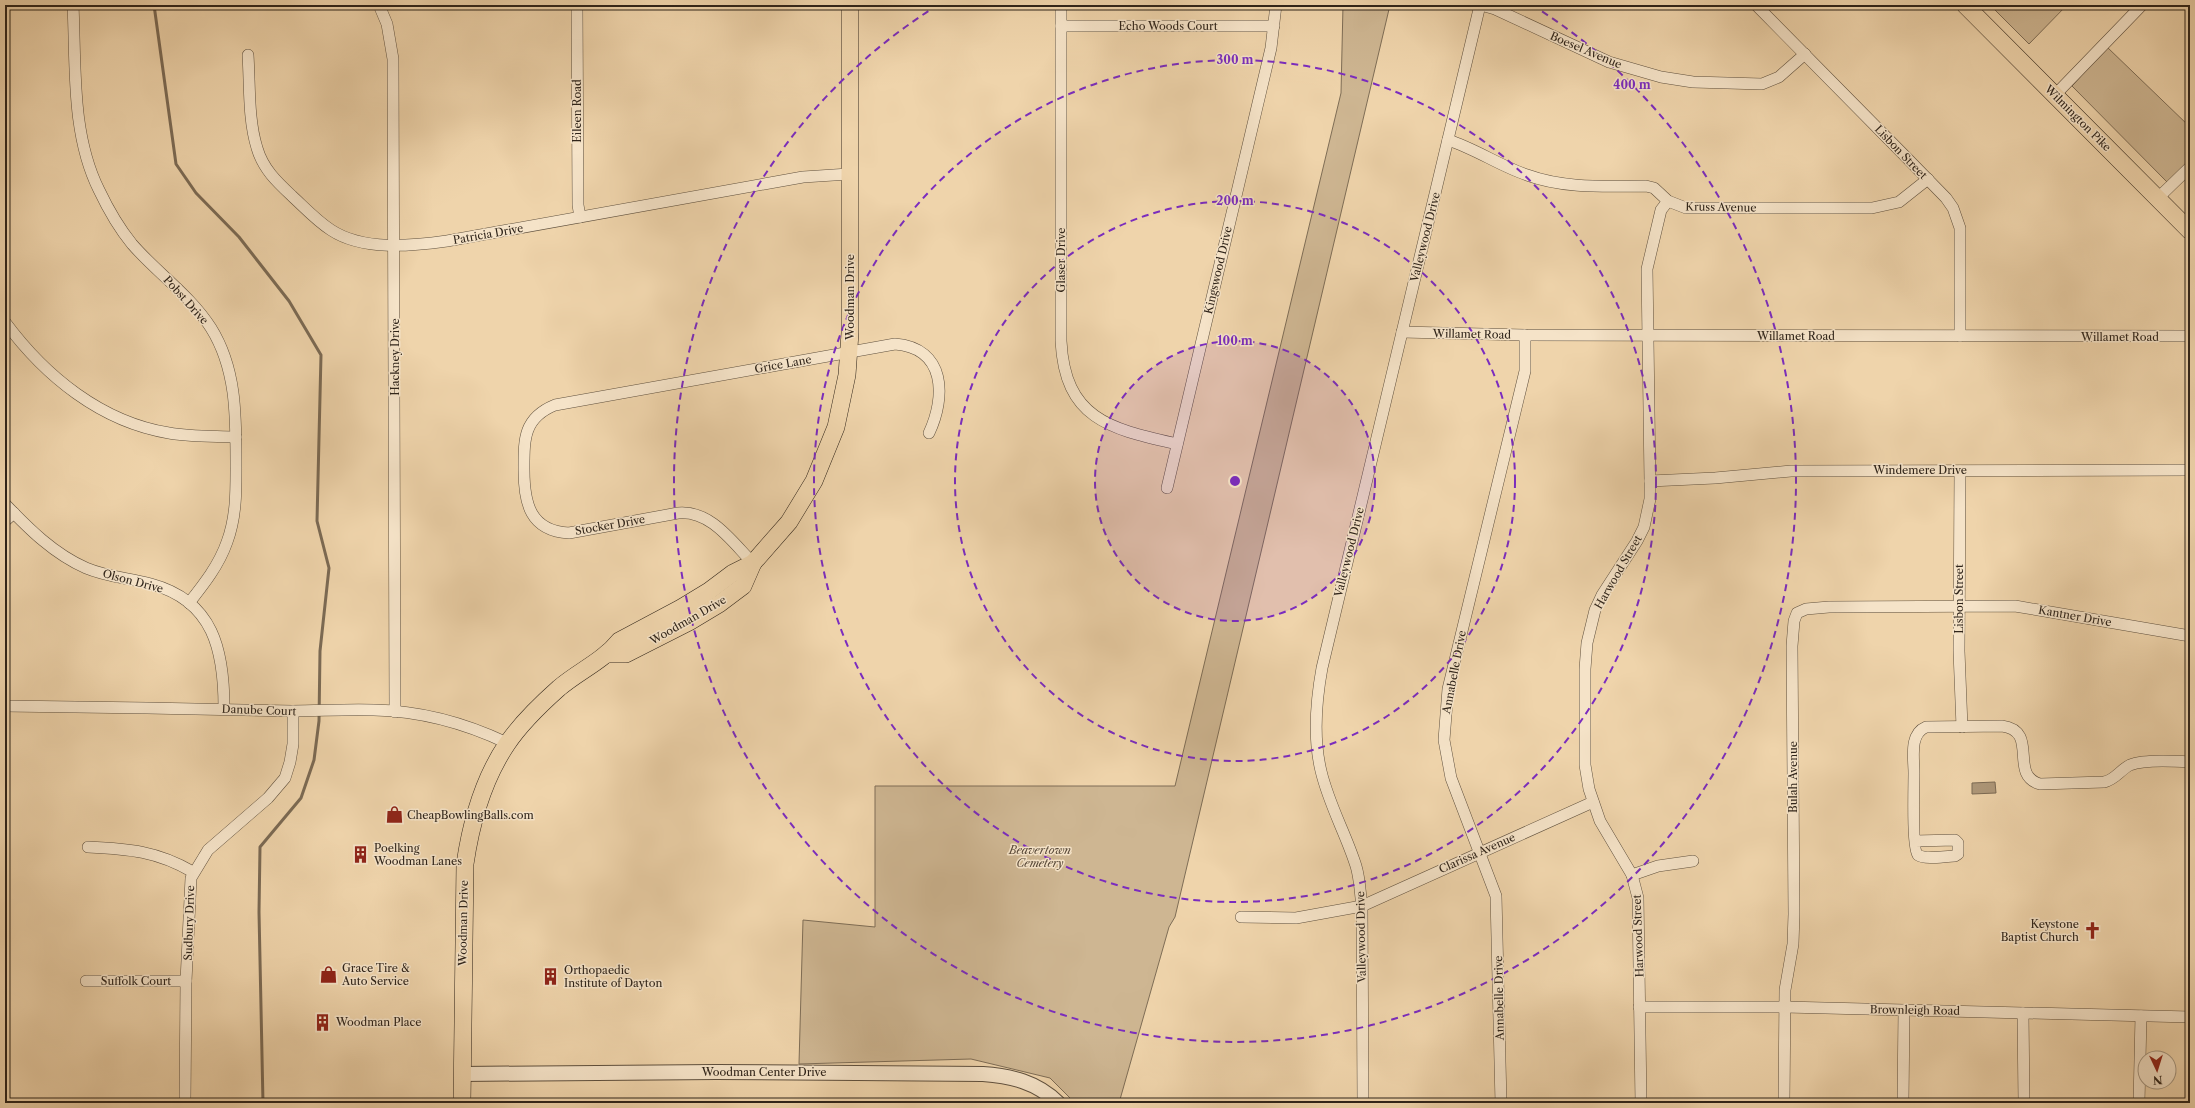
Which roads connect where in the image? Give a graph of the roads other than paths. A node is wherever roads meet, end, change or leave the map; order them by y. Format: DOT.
graph roads {
  1 [pos="73,5"];
  2 [pos="379,5"];
  3 [pos="577,5"];
  4 [pos="850,5"];
  5 [pos="1061,5"];
  6 [pos="1276,5"];
  7 [pos="1481,5"];
  8 [pos="1756,5"];
  9 [pos="1965,5"];
  10 [pos="2142,5"];
  11 [pos="1061,26"];
  12 [pos="1274,26"];
  13 [pos="248,54"];
  14 [pos="1805,54"];
  15 [pos="2055,95"];
  16 [pos="1448,140"];
  17 [pos="2190,166"];
  18 [pos="849,174"];
  19 [pos="1928,179"];
  20 [pos="2158,198"];
  21 [pos="1668,201"];
  22 [pos="580,218"];
  23 [pos="2190,230"];
  24 [pos="395,244"];
  25 [pos="5,322"];
  26 [pos="1402,332"];
  27 [pos="1526,335"];
  28 [pos="1648,335"];
  29 [pos="1960,336"];
  30 [pos="2190,336"];
  31 [pos="849,351"];
  32 [pos="556,405"];
  33 [pos="929,433"];
  34 [pos="236,437"];
  35 [pos="1177,444"];
  36 [pos="2190,470"];
  37 [pos="1960,471"];
  38 [pos="1650,481"];
  39 [pos="1166,488"];
  40 [pos="5,504"];
  41 [pos="14,513"];
  42 [pos="5,521"];
  43 [pos="753,563"];
  44 [pos="189,603"];
  45 [pos="1959,606"];
  46 [pos="2190,636"];
  47 [pos="5,706"];
  48 [pos="224,708"];
  49 [pos="293,711"];
  50 [pos="396,712"];
  51 [pos="1962,726"];
  52 [pos="507,743"];
  53 [pos="2190,762"];
  54 [pos="1592,802"];
  55 [pos="1915,841"];
  56 [pos="88,847"];
  57 [pos="1479,852"];
  58 [pos="1693,861"];
  59 [pos="193,872"];
  60 [pos="1632,875"];
  61 [pos="1362,906"];
  62 [pos="1241,917"];
  63 [pos="86,981"];
  64 [pos="186,982"];
  65 [pos="1639,1007"];
  66 [pos="1785,1007"];
  67 [pos="1904,1010"];
  68 [pos="2023,1013"];
  69 [pos="2140,1016"];
  70 [pos="2190,1017"];
  71 [pos="462,1074"];
  72 [pos="185,1103"];
  73 [pos="462,1103"];
  74 [pos="1058,1103"];
  75 [pos="1363,1103"];
  76 [pos="1501,1103"];
  77 [pos="1641,1103"];
  78 [pos="1784,1103"];
  79 [pos="1904,1103"];
  80 [pos="2024,1103"];
  81 [pos="2139,1103"];
  1 -- 34 [label="street, Pobst Drive"];
  2 -- 24 [label="street, Hackney Drive"];
  3 -- 22 [label="street, Eileen Road"];
  4 -- 18 [label="main road, Woodman Drive"];
  5 -- 11 [label="street, Glaser Drive"];
  6 -- 12 [label="street, Kingswood Drive"];
  7 -- 14 [label="street, Boesel Avenue"];
  7 -- 16 [label="street, Valleywood Drive"];
  8 -- 14 [label="street, Lisbon Street"];
  9 -- 15 [label="main road, Wilmington Pike"];
  10 -- 15 [label="street"];
  11 -- 12 [label="street, Echo Woods Court"];
  11 -- 35 [label="street, Glaser Drive"];
  12 -- 35 [label="street, Kingswood Drive"];
  13 -- 24 [label="street, Patricia Drive"];
  14 -- 19 [label="street, Lisbon Street"];
  15 -- 20 [label="main road, Wilmington Pike"];
  16 -- 21 [label="street, Kruss Avenue"];
  16 -- 26 [label="street, Valleywood Drive"];
  17 -- 20 [label="street"];
  18 -- 22 [label="street, Patricia Drive"];
  18 -- 31 [label="main road, Woodman Drive"];
  19 -- 21 [label="street, Kruss Avenue"];
  19 -- 29 [label="street, Lisbon Street"];
  20 -- 23 [label="main road, Wilmington Pike"];
  21 -- 28 [label="street, Harwood Street"];
  22 -- 24 [label="street, Patricia Drive"];
  24 -- 50 [label="street, Hackney Drive"];
  25 -- 34 [label="street"];
  26 -- 27 [label="street, Willamet Road"];
  26 -- 61 [label="street, Valleywood Drive"];
  27 -- 28 [label="street, Willamet Road"];
  27 -- 57 [label="street, Annabelle Drive"];
  28 -- 29 [label="street, Willamet Road"];
  28 -- 38 [label="street, Harwood Street"];
  29 -- 30 [label="street, Willamet Road"];
  31 -- 32 [label="street, Grice Lane"];
  31 -- 33 [label="street, Grice Lane"];
  31 -- 43 [label="main road, Woodman Drive"];
  32 -- 43 [label="street, Stocker Drive"];
  34 -- 44 [label="street, Pobst Drive"];
  35 -- 39 [label="street, Kingswood Drive"];
  36 -- 37 [label="street, Windemere Drive"];
  37 -- 38 [label="street, Windemere Drive"];
  37 -- 45 [label="street, Lisbon Street"];
  38 -- 54 [label="street, Harwood Street"];
  40 -- 41 [label="street, Olson Drive"];
  41 -- 42 [label="street"];
  41 -- 44 [label="street, Olson Drive"];
  43 -- 52 [label="main road, Woodman Drive"];
  44 -- 48 [label="street, Olson Drive"];
  45 -- 46 [label="street, Kantner Drive"];
  45 -- 51 [label="street, Lisbon Street"];
  45 -- 66 [label="street, Bulah Avenue"];
  47 -- 48 [label="street, Danube Court"];
  48 -- 49 [label="street, Danube Court"];
  49 -- 50 [label="street, Danube Court"];
  49 -- 59 [label="street, Sudbury Drive"];
  50 -- 52 [label="street, Danube Court"];
  51 -- 53 [label="street"];
  51 -- 55 [label="street"];
  52 -- 71 [label="main road, Woodman Drive"];
  54 -- 57 [label="street, Clarissa Avenue"];
  54 -- 60 [label="street, Harwood Street"];
  56 -- 59 [label="street"];
  57 -- 61 [label="street, Clarissa Avenue"];
  57 -- 76 [label="street, Annabelle Drive"];
  58 -- 60 [label="street"];
  59 -- 64 [label="street, Sudbury Drive"];
  60 -- 65 [label="street, Harwood Street"];
  61 -- 62 [label="street, Clarissa Avenue"];
  61 -- 75 [label="street, Valleywood Drive"];
  63 -- 64 [label="street, Suffolk Court"];
  64 -- 72 [label="street, Sudbury Drive"];
  65 -- 66 [label="street, Brownleigh Road"];
  65 -- 77 [label="street, Harwood Street"];
  66 -- 67 [label="street, Brownleigh Road"];
  66 -- 78 [label="street, Bulah Avenue"];
  67 -- 68 [label="street, Brownleigh Road"];
  67 -- 79 [label="street"];
  68 -- 69 [label="street, Brownleigh Road"];
  68 -- 80 [label="street"];
  69 -- 70 [label="street, Brownleigh Road"];
  69 -- 81 [label="street"];
  71 -- 73 [label="main road, Woodman Drive"];
  71 -- 74 [label="street, Woodman Center Drive"];
}
